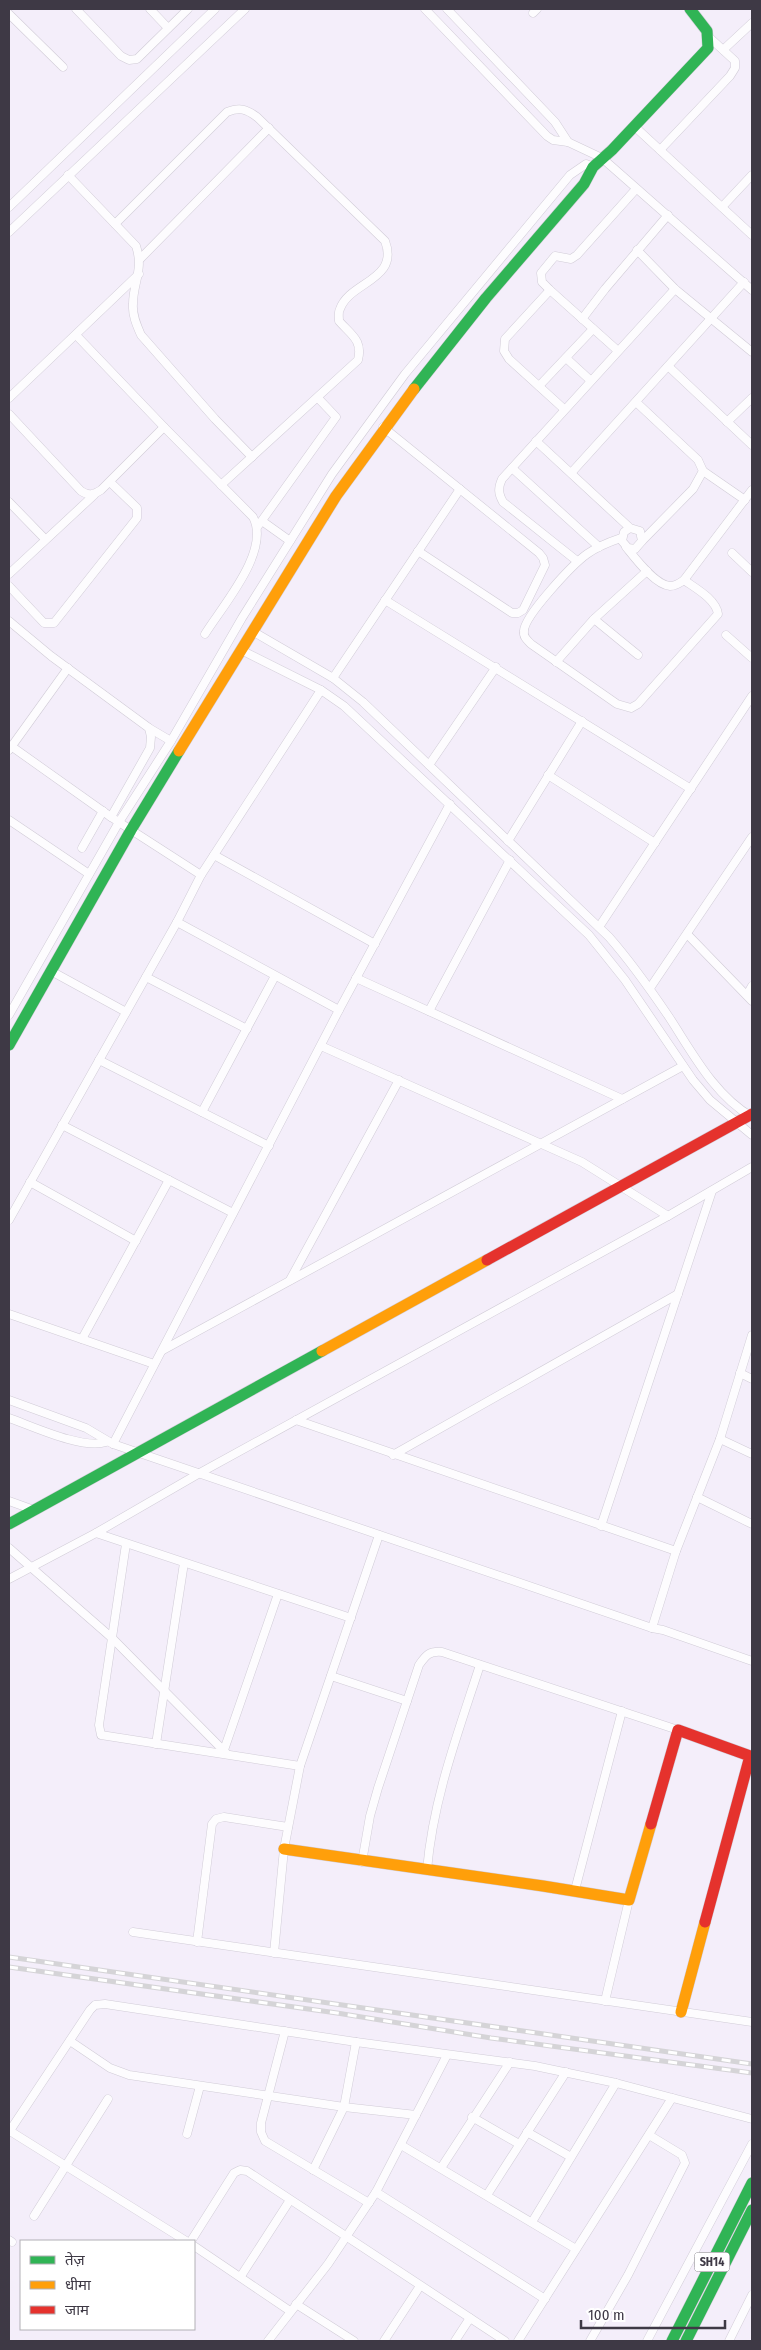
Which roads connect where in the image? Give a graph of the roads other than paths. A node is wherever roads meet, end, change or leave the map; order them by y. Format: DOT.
graph roads {
  1 [pos="76,9"];
  2 [pos="150,9"];
  3 [pos="188,9"];
  4 [pos="215,9"];
  5 [pos="245,9"];
  6 [pos="425,9"];
  7 [pos="447,9"];
  8 [pos="690,9"];
  9 [pos="9,14"];
  10 [pos="752,23"];
  11 [pos="168,28"];
  12 [pos="710,38"];
  13 [pos="723,50"];
  14 [pos="63,67"];
  15 [pos="634,126"];
  16 [pos="269,128"];
  17 [pos="568,142"];
  18 [pos="660,150"];
  19 [pos="602,158"];
  20 [pos="593,166"];
  21 [pos="68,175"];
  22 [pos="752,175"];
  23 [pos="636,189"];
  24 [pos="9,207"];
  25 [pos="722,207"];
  26 [pos="668,215"];
  27 [pos="115,224"];
  28 [pos="9,232"];
  29 [pos="752,235"];
  30 [pos="637,250"];
  31 [pos="140,259"];
  32 [pos="139,274"];
  33 [pos="744,282"];
  34 [pos="675,289"];
  35 [pos="550,290"];
  36 [pos="752,290"];
  37 [pos="712,318"];
  38 [pos="582,319"];
  39 [pos="593,329"];
  40 [pos="76,335"];
  41 [pos="617,350"];
  42 [pos="752,352"];
  43 [pos="566,358"];
  44 [pos="668,366"];
  45 [pos="590,380"];
  46 [pos="539,386"];
  47 [pos="9,398"];
  48 [pos="318,398"];
  49 [pos="752,398"];
  50 [pos="636,402"];
  51 [pos="564,409"];
  52 [pos="9,414"];
  53 [pos="727,422"];
  54 [pos="164,427"];
  55 [pos="383,427"];
  56 [pos="536,441"];
  57 [pos="752,445"];
  58 [pos="252,457"];
  59 [pos="512,468"];
  60 [pos="703,471"];
  61 [pos="572,472"];
  62 [pos="110,482"];
  63 [pos="221,485"];
  64 [pos="460,489"];
  65 [pos="752,490"];
  66 [pos="94,495"];
  67 [pos="745,500"];
  68 [pos="9,502"];
  69 [pos="260,524"];
  70 [pos="630,528"];
  71 [pos="621,538"];
  72 [pos="45,539"];
  73 [pos="290,541"];
  74 [pos="642,541"];
  75 [pos="599,547"];
  76 [pos="625,547"];
  77 [pos="418,551"];
  78 [pos="732,553"];
  79 [pos="577,561"];
  80 [pos="647,571"];
  81 [pos="752,572"];
  82 [pos="9,574"];
  83 [pos="684,580"];
  84 [pos="9,586"];
  85 [pos="385,600"];
  86 [pos="594,619"];
  87 [pos="9,621"];
  88 [pos="252,632"];
  89 [pos="205,634"];
  90 [pos="726,635"];
  91 [pos="241,650"];
  92 [pos="638,655"];
  93 [pos="752,658"];
  94 [pos="556,662"];
  95 [pos="68,668"];
  96 [pos="496,668"];
  97 [pos="333,678"];
  98 [pos="321,690"];
  99 [pos="752,696"];
  100 [pos="582,721"];
  101 [pos="149,728"];
  102 [pos="171,741"];
  103 [pos="10,748"];
  104 [pos="429,765"];
  105 [pos="548,775"];
  106 [pos="690,789"];
  107 [pos="450,804"];
  108 [pos="104,811"];
  109 [pos="111,817"];
  110 [pos="9,820"];
  111 [pos="118,822"];
  112 [pos="130,830"];
  113 [pos="752,837"];
  114 [pos="508,840"];
  115 [pos="655,843"];
  116 [pos="82,848"];
  117 [pos="214,855"];
  118 [pos="510,860"];
  119 [pos="89,874"];
  120 [pos="201,875"];
  121 [pos="177,922"];
  122 [pos="599,927"];
  123 [pos="687,934"];
  124 [pos="374,944"];
  125 [pos="51,971"];
  126 [pos="275,976"];
  127 [pos="146,977"];
  128 [pos="356,978"];
  129 [pos="752,986"];
  130 [pos="650,988"];
  131 [pos="750,998"];
  132 [pos="339,1010"];
  133 [pos="429,1011"];
  134 [pos="126,1012"];
  135 [pos="9,1015"];
  136 [pos="247,1029"];
  137 [pos="9,1045"];
  138 [pos="321,1046"];
  139 [pos="99,1060"];
  140 [pos="683,1066"];
  141 [pos="399,1080"];
  142 [pos="622,1099"];
  143 [pos="202,1112"];
  144 [pos="751,1115"];
  145 [pos="736,1123"];
  146 [pos="62,1125"];
  147 [pos="752,1135"];
  148 [pos="541,1143"];
  149 [pos="269,1146"];
  150 [pos="752,1167"];
  151 [pos="169,1180"];
  152 [pos="30,1182"];
  153 [pos="620,1186"];
  154 [pos="712,1191"];
  155 [pos="233,1214"];
  156 [pos="668,1216"];
  157 [pos="9,1220"];
  158 [pos="136,1241"];
  159 [pos="290,1281"];
  160 [pos="678,1294"];
  161 [pos="9,1314"];
  162 [pos="752,1335"];
  163 [pos="82,1340"];
  164 [pos="162,1351"];
  165 [pos="154,1364"];
  166 [pos="740,1373"];
  167 [pos="752,1379"];
  168 [pos="9,1400"];
  169 [pos="9,1418"];
  170 [pos="296,1420"];
  171 [pos="720,1439"];
  172 [pos="109,1443"];
  173 [pos="137,1453"];
  174 [pos="752,1454"];
  175 [pos="392,1455"];
  176 [pos="198,1474"];
  177 [pos="697,1497"];
  178 [pos="9,1501"];
  179 [pos="34,1510"];
  180 [pos="9,1524"];
  181 [pos="752,1524"];
  182 [pos="601,1526"];
  183 [pos="96,1533"];
  184 [pos="378,1535"];
  185 [pos="126,1544"];
  186 [pos="9,1548"];
  187 [pos="676,1551"];
  188 [pos="184,1563"];
  189 [pos="30,1567"];
  190 [pos="9,1579"];
  191 [pos="278,1594"];
  192 [pos="351,1618"];
  193 [pos="652,1628"];
  194 [pos="112,1638"];
  195 [pos="752,1661"];
  196 [pos="480,1665"];
  197 [pos="331,1676"];
  198 [pos="164,1690"];
  199 [pos="407,1701"];
  200 [pos="622,1711"];
  201 [pos="678,1730"];
  202 [pos="156,1744"];
  203 [pos="225,1752"];
  204 [pos="751,1752"];
  205 [pos="300,1766"];
  206 [pos="288,1827"];
  207 [pos="284,1849"];
  208 [pos="362,1862"];
  209 [pos="427,1870"];
  210 [pos="575,1890"];
  211 [pos="629,1900"];
  212 [pos="134,1932"];
  213 [pos="197,1942"];
  214 [pos="274,1953"];
  215 [pos="605,2001"];
  216 [pos="681,2012"];
  217 [pos="752,2022"];
  218 [pos="285,2031"];
  219 [pos="70,2042"];
  220 [pos="356,2042"];
  221 [pos="447,2055"];
  222 [pos="510,2062"];
  223 [pos="566,2072"];
  224 [pos="616,2082"];
  225 [pos="200,2086"];
  226 [pos="268,2095"];
  227 [pos="672,2098"];
  228 [pos="108,2099"];
  229 [pos="344,2107"];
  230 [pos="416,2115"];
  231 [pos="472,2117"];
  232 [pos="752,2119"];
  233 [pos="9,2131"];
  234 [pos="527,2132"];
  235 [pos="187,2134"];
  236 [pos="649,2135"];
  237 [pos="519,2144"];
  238 [pos="752,2144"];
  239 [pos="401,2145"];
  240 [pos="571,2157"];
  241 [pos="65,2165"];
  242 [pos="441,2168"];
  243 [pos="313,2170"];
  244 [pos="752,2182"];
  245 [pos="376,2192"];
  246 [pos="486,2195"];
  247 [pos="290,2200"];
  248 [pos="369,2203"];
  249 [pos="752,2210"];
  250 [pos="34,2216"];
  251 [pos="532,2222"];
  252 [pos="346,2238"];
  253 [pos="184,2240"];
  254 [pos="192,2240"];
  255 [pos="195,2247"];
  256 [pos="576,2249"];
  257 [pos="241,2276"];
  258 [pos="420,2286"];
  259 [pos="752,2296"];
  260 [pos="545,2299"];
  261 [pos="296,2304"];
  262 [pos="290,2311"];
  263 [pos="470,2318"];
  264 [pos="268,2341"];
  265 [pos="354,2341"];
  266 [pos="384,2341"];
  267 [pos="455,2341"];
  268 [pos="505,2341"];
  269 [pos="518,2341"];
  270 [pos="590,2341"];
  271 [pos="647,2341"];
  272 [pos="672,2341"];
  273 [pos="686,2341"];
  274 [pos="729,2341"];
  1 -- 11 [label="street"];
  2 -- 11 [label="street"];
  3 -- 11 [label="street"];
  4 -- 24 [label="street"];
  5 -- 21 [label="street"];
  6 -- 17 [label="street"];
  7 -- 17 [label="street"];
  8 -- 12 [label="street"];
  9 -- 14 [label="street"];
  10 -- 13 [label="street"];
  12 -- 13 [label="street"];
  12 -- 15 [label="street"];
  13 -- 18 [label="street"];
  15 -- 18 [label="street"];
  15 -- 19 [label="street"];
  16 -- 27 [label="street"];
  16 -- 31 [label="street"];
  16 -- 48 [label="street"];
  17 -- 19 [label="street"];
  18 -- 25 [label="street"];
  19 -- 20 [label="street"];
  19 -- 23 [label="street"];
  20 -- 55 [label="street"];
  20 -- 73 [label="street"];
  21 -- 27 [label="street"];
  21 -- 28 [label="street"];
  22 -- 25 [label="street"];
  23 -- 26 [label="street"];
  23 -- 35 [label="street"];
  25 -- 29 [label="street"];
  26 -- 30 [label="street"];
  26 -- 33 [label="street"];
  27 -- 31 [label="street"];
  30 -- 34 [label="street"];
  30 -- 38 [label="street"];
  31 -- 32 [label="street"];
  32 -- 40 [label="street"];
  32 -- 58 [label="street"];
  33 -- 36 [label="street"];
  33 -- 37 [label="street"];
  34 -- 37 [label="street"];
  34 -- 41 [label="street"];
  35 -- 38 [label="street"];
  35 -- 46 [label="street"];
  37 -- 42 [label="street"];
  37 -- 44 [label="street"];
  38 -- 39 [label="street"];
  39 -- 41 [label="street"];
  39 -- 43 [label="street"];
  40 -- 47 [label="street"];
  40 -- 54 [label="street"];
  41 -- 45 [label="street"];
  43 -- 45 [label="street"];
  43 -- 46 [label="street"];
  44 -- 50 [label="street"];
  44 -- 53 [label="street"];
  45 -- 51 [label="street"];
  46 -- 51 [label="street"];
  48 -- 58 [label="street"];
  48 -- 69 [label="street"];
  49 -- 53 [label="street"];
  50 -- 60 [label="street"];
  50 -- 61 [label="street"];
  51 -- 56 [label="street"];
  52 -- 66 [label="street"];
  53 -- 57 [label="street"];
  54 -- 62 [label="street"];
  54 -- 63 [label="street"];
  55 -- 64 [label="street"];
  55 -- 88 [label="street"];
  56 -- 59 [label="street"];
  56 -- 61 [label="street"];
  58 -- 63 [label="street"];
  59 -- 75 [label="street"];
  59 -- 79 [label="street"];
  60 -- 67 [label="street"];
  60 -- 74 [label="street"];
  61 -- 70 [label="street"];
  62 -- 66 [label="street"];
  62 -- 84 [label="street"];
  63 -- 69 [label="street"];
  64 -- 77 [label="street"];
  64 -- 77 [label="street"];
  65 -- 67 [label="street"];
  66 -- 72 [label="street"];
  67 -- 83 [label="street"];
  68 -- 72 [label="street"];
  69 -- 73 [label="street"];
  69 -- 89 [label="street"];
  70 -- 71 [label="street"];
  70 -- 74 [label="street"];
  71 -- 75 [label="street"];
  71 -- 76 [label="street"];
  72 -- 82 [label="street"];
  73 -- 102 [label="street"];
  74 -- 76 [label="street"];
  75 -- 79 [label="street"];
  76 -- 80 [label="street"];
  77 -- 85 [label="street"];
  78 -- 81 [label="street"];
  79 -- 94 [label="street"];
  80 -- 83 [label="street"];
  80 -- 86 [label="street"];
  83 -- 94 [label="street"];
  85 -- 96 [label="street"];
  85 -- 97 [label="street"];
  86 -- 92 [label="street"];
  86 -- 94 [label="street"];
  87 -- 95 [label="street"];
  88 -- 91 [label="street"];
  88 -- 97 [label="street"];
  90 -- 93 [label="street"];
  91 -- 98 [label="street"];
  91 -- 112 [label="street"];
  95 -- 101 [label="street"];
  95 -- 103 [label="street"];
  96 -- 100 [label="street"];
  96 -- 104 [label="street"];
  97 -- 104 [label="street"];
  98 -- 107 [label="street"];
  98 -- 117 [label="street"];
  99 -- 106 [label="street"];
  100 -- 105 [label="street"];
  100 -- 106 [label="street"];
  101 -- 102 [label="street"];
  101 -- 109 [label="street"];
  102 -- 111 [label="street"];
  103 -- 108 [label="street"];
  104 -- 114 [label="street"];
  105 -- 114 [label="street"];
  105 -- 115 [label="street"];
  106 -- 115 [label="street"];
  107 -- 118 [label="street"];
  107 -- 124 [label="street"];
  108 -- 109 [label="street"];
  108 -- 116 [label="street"];
  109 -- 111 [label="street"];
  110 -- 119 [label="street"];
  111 -- 112 [label="street"];
  111 -- 119 [label="street"];
  112 -- 120 [label="street"];
  112 -- 125 [label="street"];
  113 -- 123 [label="street"];
  114 -- 122 [label="street"];
  115 -- 122 [label="street"];
  117 -- 120 [label="street"];
  117 -- 124 [label="street"];
  118 -- 133 [label="street"];
  118 -- 140 [label="street"];
  119 -- 135 [label="street"];
  120 -- 121 [label="street"];
  121 -- 126 [label="street"];
  121 -- 127 [label="street"];
  122 -- 130 [label="street"];
  123 -- 130 [label="street"];
  123 -- 131 [label="street"];
  124 -- 128 [label="street"];
  125 -- 134 [label="street"];
  125 -- 137 [label="street"];
  126 -- 132 [label="street"];
  126 -- 136 [label="street"];
  127 -- 134 [label="street"];
  127 -- 136 [label="street"];
  128 -- 132 [label="street"];
  128 -- 133 [label="street"];
  129 -- 131 [label="street"];
  130 -- 144 [label="street"];
  132 -- 138 [label="street"];
  133 -- 142 [label="street"];
  134 -- 139 [label="street"];
  136 -- 143 [label="street"];
  138 -- 141 [label="street"];
  138 -- 149 [label="street"];
  139 -- 143 [label="street"];
  139 -- 146 [label="street"];
  140 -- 142 [label="street"];
  140 -- 145 [label="street"];
  141 -- 148 [label="street"];
  141 -- 159 [label="street"];
  142 -- 148 [label="street"];
  143 -- 149 [label="street"];
  144 -- 145 [label="street"];
  145 -- 147 [label="street"];
  145 -- 153 [label="street"];
  146 -- 151 [label="street"];
  146 -- 152 [label="street"];
  148 -- 153 [label="street"];
  148 -- 159 [label="street"];
  149 -- 155 [label="street"];
  150 -- 154 [label="street"];
  151 -- 155 [label="street"];
  151 -- 158 [label="street"];
  152 -- 157 [label="street"];
  152 -- 158 [label="street"];
  153 -- 156 [label="street"];
  153 -- 173 [label="street"];
  154 -- 156 [label="street"];
  154 -- 160 [label="street"];
  155 -- 164 [label="street"];
  156 -- 170 [label="street"];
  158 -- 163 [label="street"];
  159 -- 164 [label="street"];
  160 -- 175 [label="street"];
  160 -- 182 [label="street"];
  161 -- 163 [label="street"];
  162 -- 166 [label="street"];
  163 -- 165 [label="street"];
  164 -- 165 [label="street"];
  165 -- 172 [label="street"];
  166 -- 167 [label="street"];
  166 -- 171 [label="street"];
  168 -- 172 [label="street"];
  169 -- 172 [label="street"];
  170 -- 175 [label="street"];
  170 -- 176 [label="street"];
  171 -- 174 [label="street"];
  171 -- 177 [label="street"];
  172 -- 173 [label="street"];
  173 -- 176 [label="street"];
  173 -- 179 [label="street"];
  175 -- 182 [label="street"];
  176 -- 183 [label="street"];
  176 -- 184 [label="street"];
  177 -- 181 [label="street"];
  177 -- 187 [label="street"];
  178 -- 179 [label="street"];
  179 -- 180 [label="street"];
  182 -- 187 [label="street"];
  183 -- 185 [label="street"];
  183 -- 189 [label="street"];
  184 -- 192 [label="street"];
  184 -- 193 [label="street"];
  185 -- 188 [label="street"];
  185 -- 194 [label="street"];
  186 -- 189 [label="street"];
  187 -- 193 [label="street"];
  188 -- 191 [label="street"];
  188 -- 198 [label="street"];
  189 -- 190 [label="street"];
  189 -- 194 [label="street"];
  191 -- 192 [label="street"];
  191 -- 203 [label="street"];
  192 -- 197 [label="street"];
  193 -- 195 [label="street"];
  194 -- 198 [label="street"];
  194 -- 202 [label="street"];
  196 -- 199 [label="street"];
  196 -- 200 [label="street"];
  196 -- 209 [label="street"];
  197 -- 199 [label="street"];
  197 -- 205 [label="street"];
  198 -- 202 [label="street"];
  198 -- 203 [label="street"];
  199 -- 208 [label="street"];
  200 -- 201 [label="street"];
  200 -- 210 [label="street"];
  201 -- 204 [label="street"];
  201 -- 211 [label="street"];
  202 -- 203 [label="street"];
  203 -- 205 [label="street"];
  204 -- 216 [label="street"];
  205 -- 206 [label="street"];
  206 -- 207 [label="street"];
  206 -- 213 [label="street"];
  207 -- 208 [label="street"];
  207 -- 214 [label="street"];
  208 -- 209 [label="street"];
  209 -- 210 [label="street"];
  210 -- 211 [label="street"];
  211 -- 215 [label="street"];
  212 -- 213 [label="street"];
  213 -- 214 [label="street"];
  214 -- 215 [label="street"];
  215 -- 216 [label="street"];
  216 -- 217 [label="street"];
  218 -- 219 [label="street"];
  218 -- 220 [label="street"];
  218 -- 226 [label="street"];
  219 -- 225 [label="street"];
  219 -- 233 [label="street"];
  220 -- 221 [label="street"];
  220 -- 229 [label="street"];
  221 -- 222 [label="street"];
  221 -- 230 [label="street"];
  222 -- 223 [label="street"];
  222 -- 231 [label="street"];
  223 -- 224 [label="street"];
  223 -- 234 [label="street"];
  224 -- 227 [label="street"];
  224 -- 240 [label="street"];
  225 -- 226 [label="street"];
  225 -- 235 [label="street"];
  226 -- 229 [label="street"];
  226 -- 243 [label="street"];
  227 -- 232 [label="street"];
  227 -- 236 [label="street"];
  228 -- 241 [label="street"];
  229 -- 230 [label="street"];
  229 -- 243 [label="street"];
  230 -- 239 [label="street"];
  231 -- 237 [label="street"];
  231 -- 242 [label="street"];
  233 -- 241 [label="street"];
  234 -- 237 [label="street"];
  234 -- 240 [label="street"];
  236 -- 256 [label="street"];
  236 -- 270 [label="street"];
  237 -- 246 [label="street"];
  238 -- 271 [label="street"];
  239 -- 242 [label="street"];
  239 -- 245 [label="street"];
  240 -- 251 [label="street"];
  241 -- 250 [label="street"];
  241 -- 253 [label="street"];
  242 -- 246 [label="street"];
  243 -- 248 [label="street"];
  244 -- 272 [label="street, SH14"];
  245 -- 248 [label="street"];
  245 -- 260 [label="street"];
  246 -- 251 [label="street"];
  247 -- 252 [label="street"];
  247 -- 254 [label="street"];
  247 -- 257 [label="street"];
  248 -- 252 [label="street"];
  249 -- 273 [label="street, SH14"];
  251 -- 256 [label="street"];
  252 -- 258 [label="street"];
  252 -- 261 [label="street"];
  255 -- 257 [label="street"];
  256 -- 260 [label="street"];
  257 -- 262 [label="street"];
  258 -- 263 [label="street"];
  258 -- 266 [label="street"];
  259 -- 274 [label="street"];
  260 -- 269 [label="street"];
  261 -- 262 [label="street"];
  261 -- 265 [label="street"];
  262 -- 264 [label="street"];
  263 -- 267 [label="street"];
  263 -- 268 [label="street"];
}
